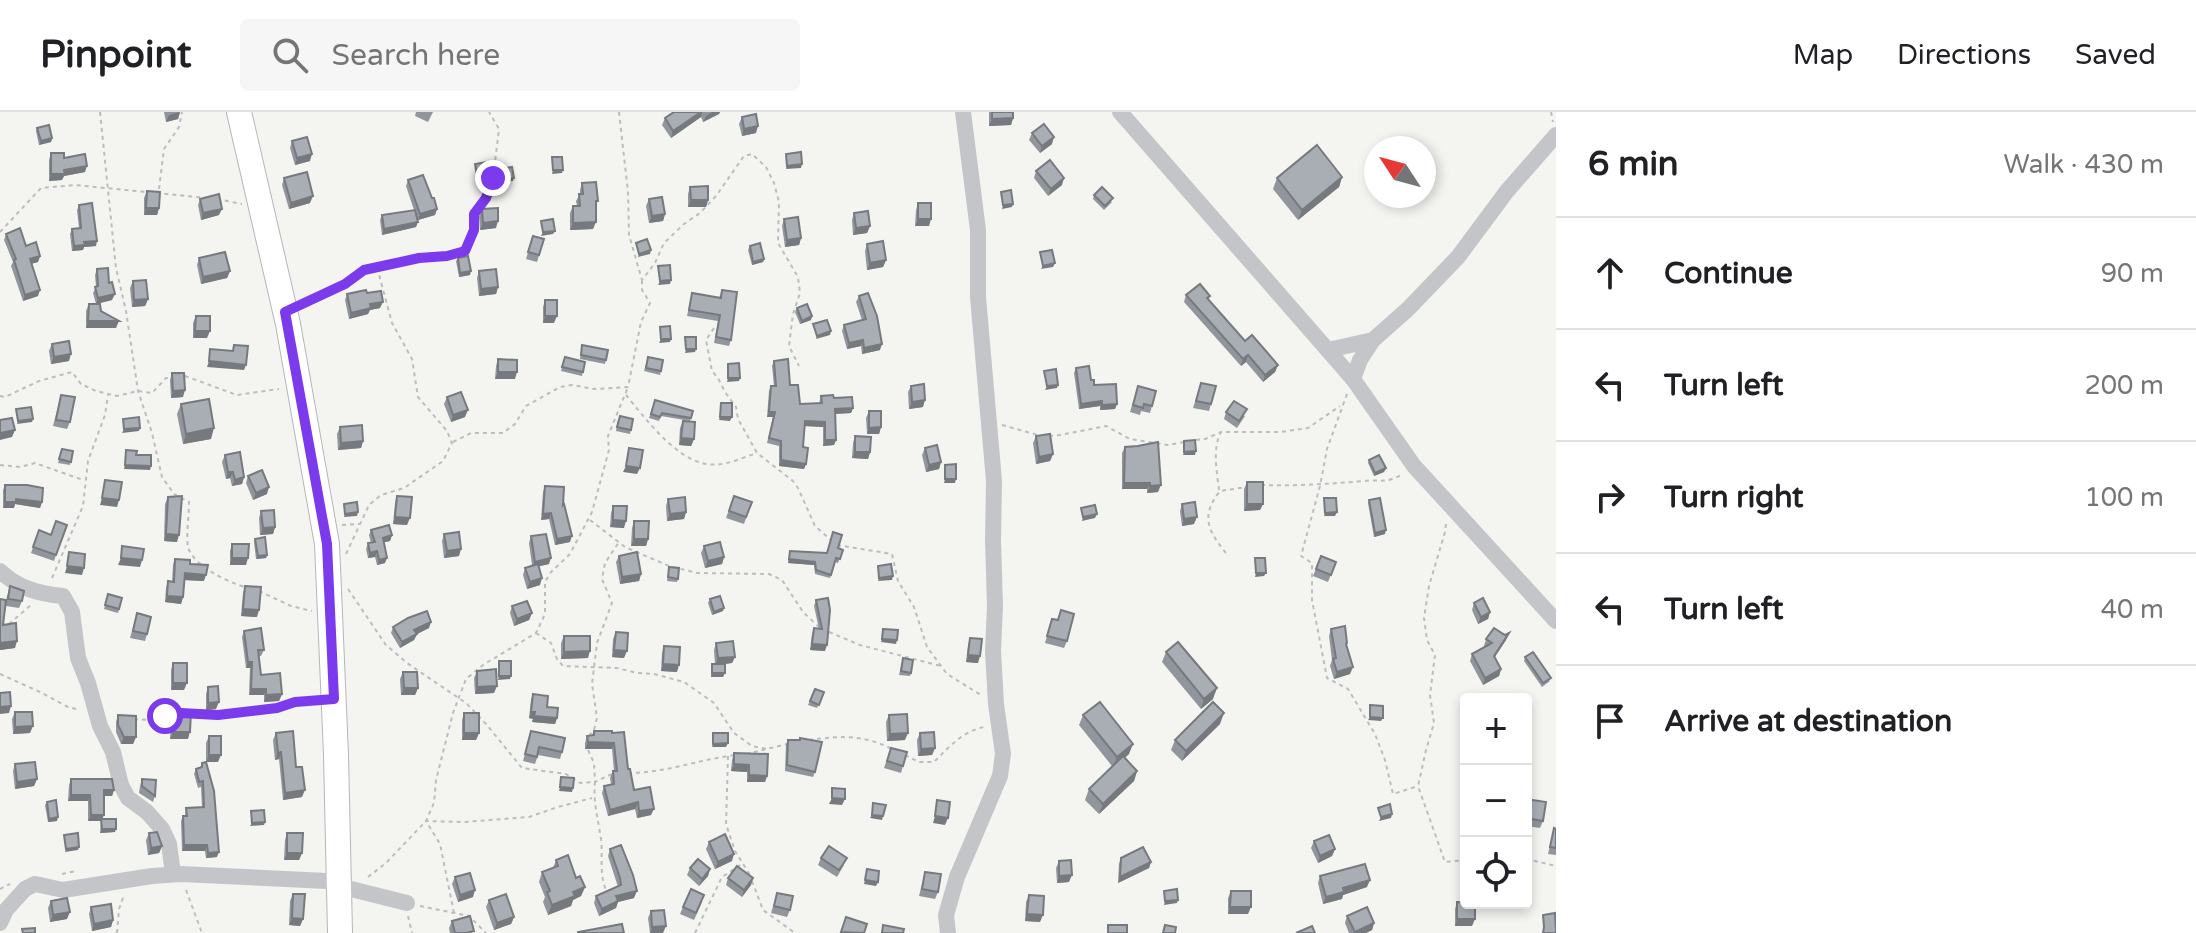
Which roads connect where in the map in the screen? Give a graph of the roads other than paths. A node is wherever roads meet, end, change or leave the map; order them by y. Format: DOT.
graph roads {
  1 [pos="239,112"];
  2 [pos="963,112"];
  3 [pos="1120,112"];
  4 [pos="1556,135"];
  5 [pos="1373,340"];
  6 [pos="1328,350"];
  7 [pos="1353,379"];
  8 [pos="0,571"];
  9 [pos="1556,621"];
  10 [pos="177,874"];
  11 [pos="346,888"];
  12 [pos="407,903"];
  13 [pos="0,923"];
  14 [pos="340,933"];
  15 [pos="948,933"];
  1 -- 11 [label="main road"];
  2 -- 15 [label="street"];
  3 -- 6 [label="street"];
  4 -- 5 [label="street"];
  5 -- 6 [label="street"];
  5 -- 7 [label="street"];
  6 -- 7 [label="street"];
  7 -- 9 [label="street"];
  8 -- 10 [label="street"];
  10 -- 11 [label="street"];
  10 -- 13 [label="street"];
  11 -- 12 [label="street"];
  11 -- 14 [label="main road"];
}
